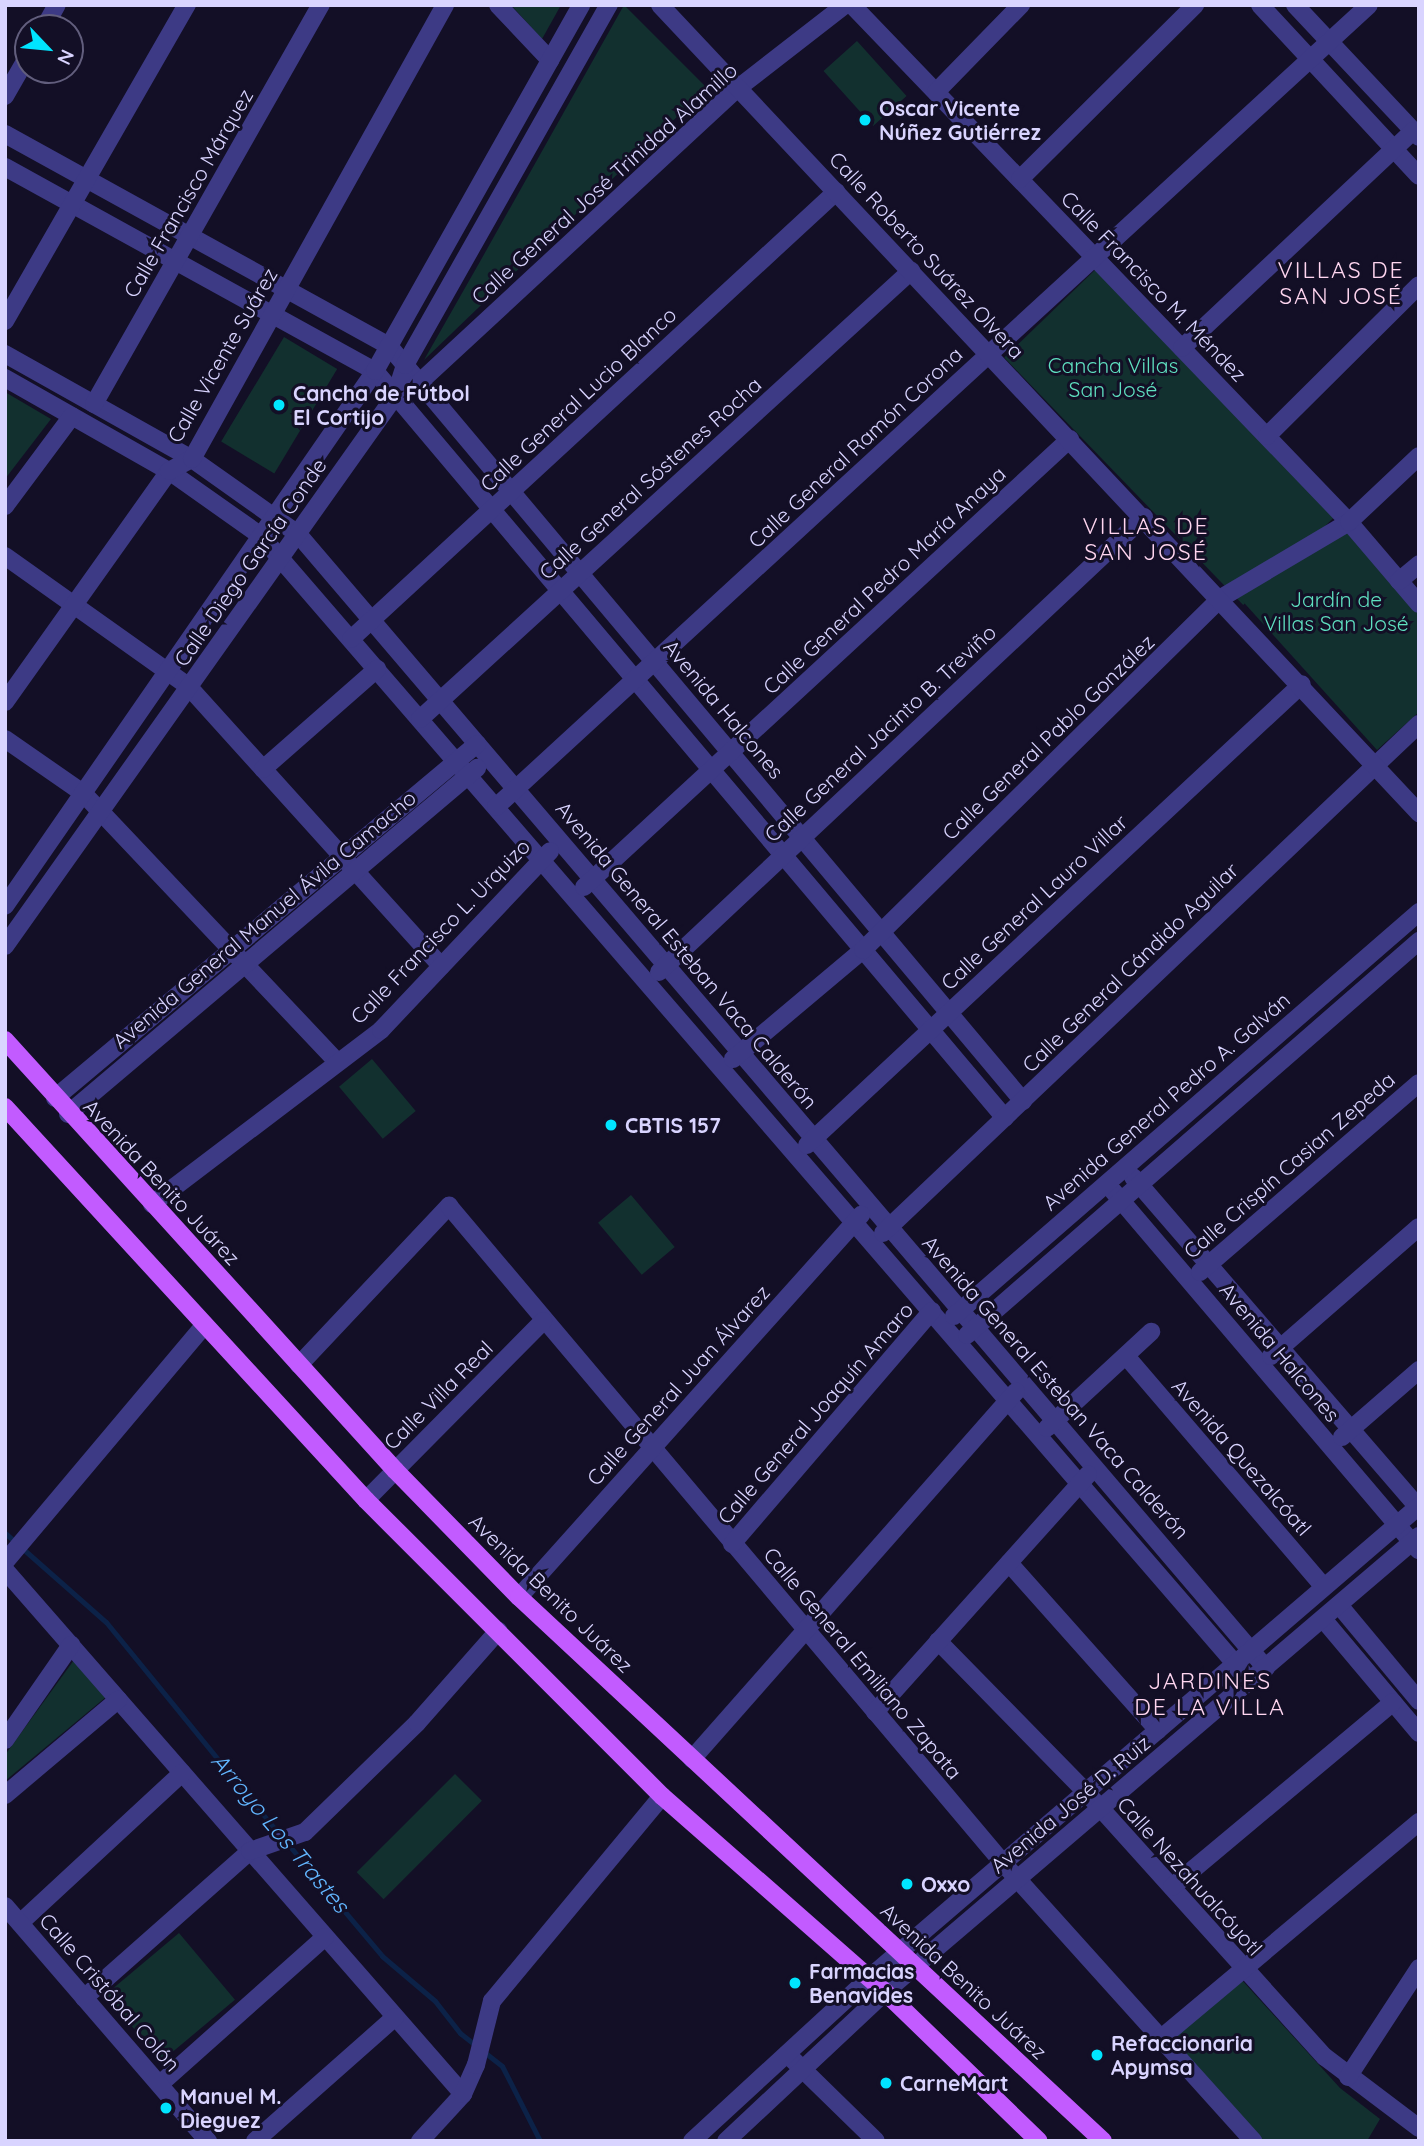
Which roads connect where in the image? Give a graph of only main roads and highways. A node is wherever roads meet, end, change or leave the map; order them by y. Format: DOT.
graph roads {
  1 [pos="5,1040"];
  2 [pos="5,1107"];
  3 [pos="1039,2141"];
  4 [pos="1103,2141"];
  1 -- 4 [label="main road, Avenida Benito Juárez"];
  2 -- 3 [label="main road"];
}
